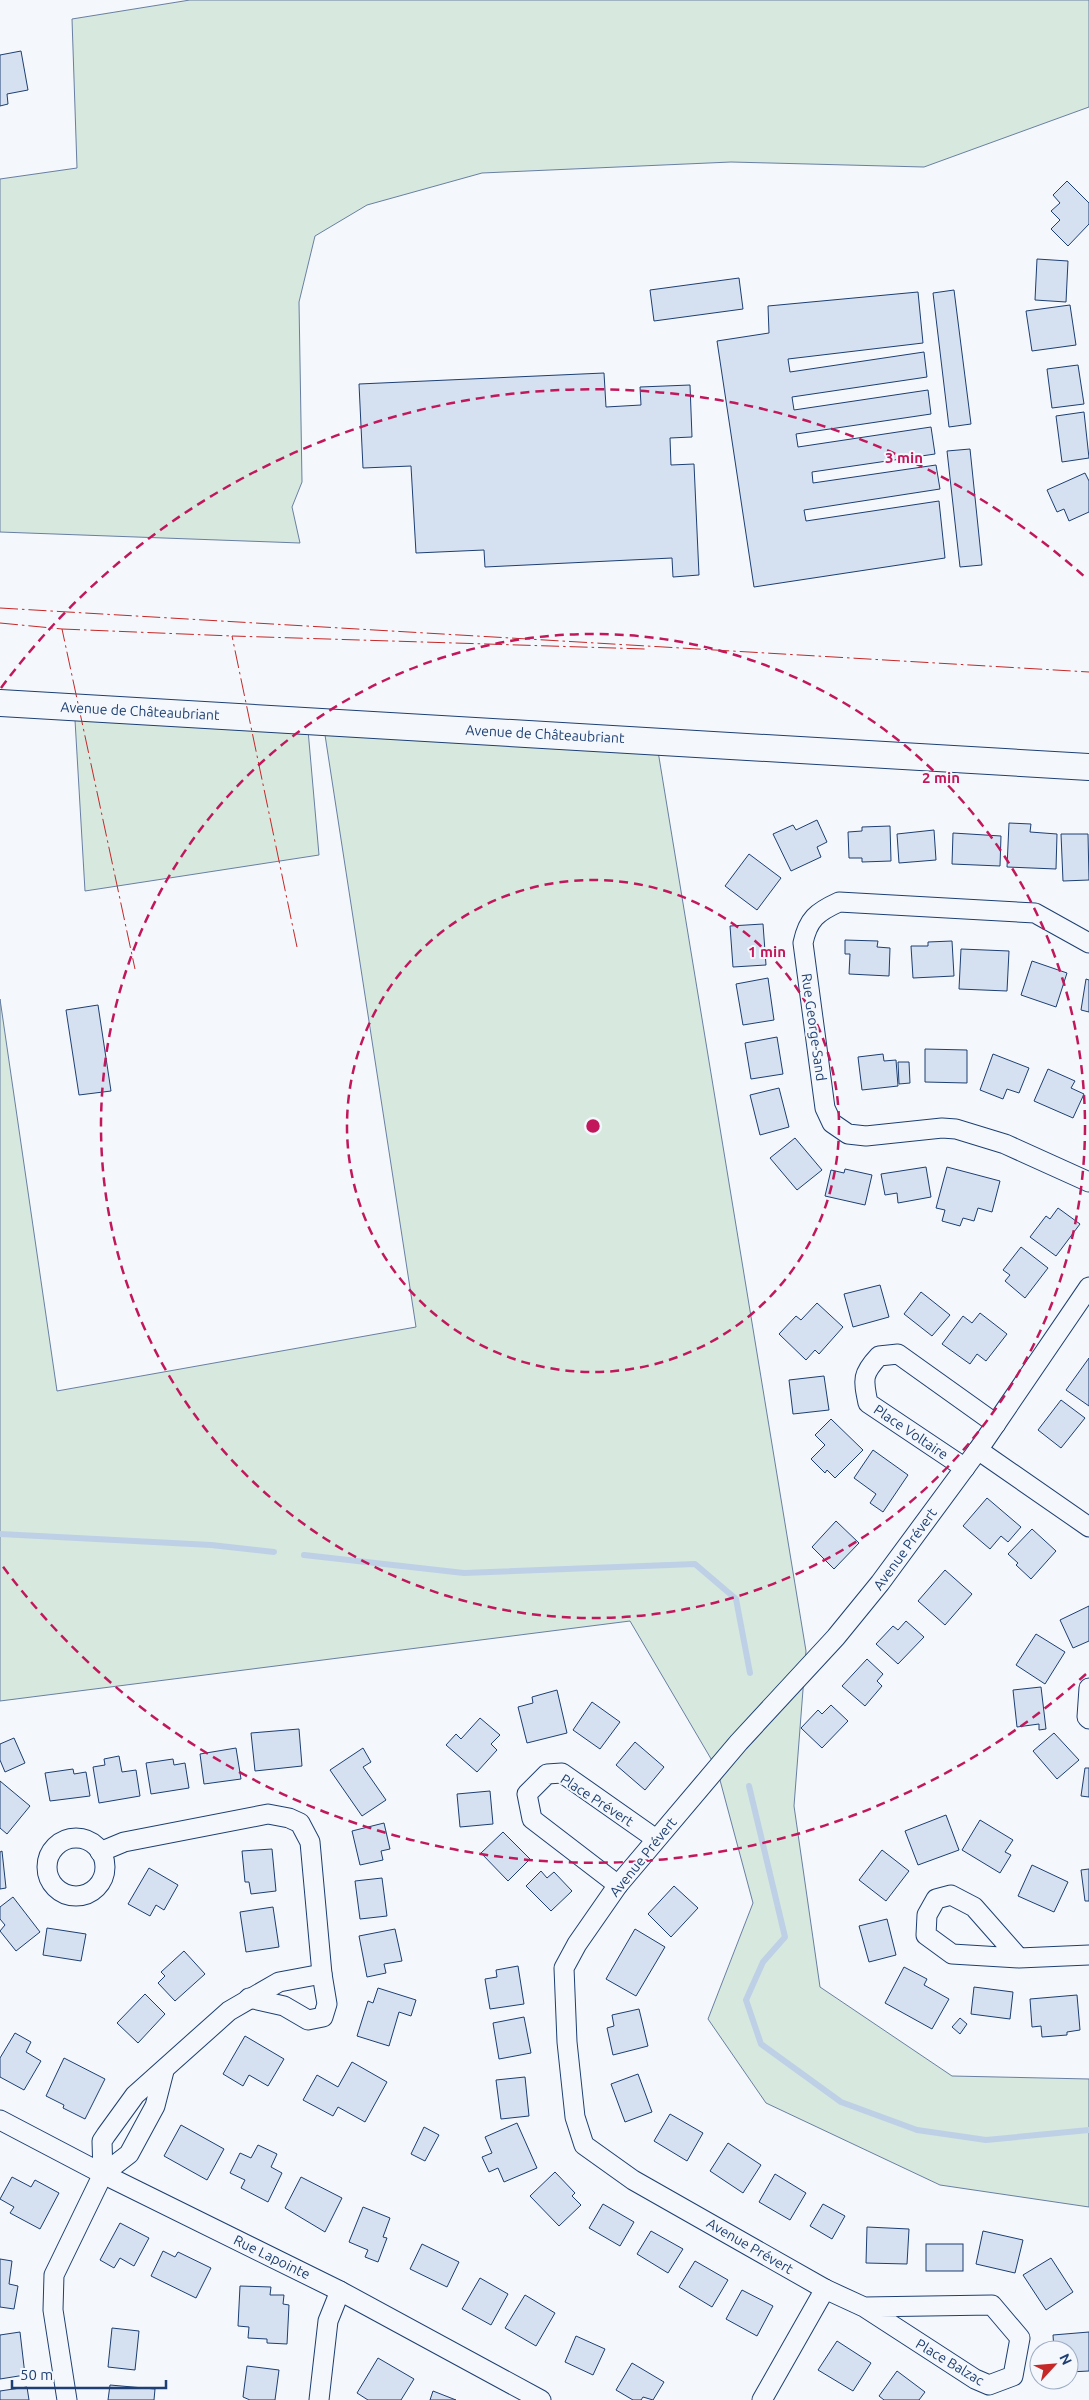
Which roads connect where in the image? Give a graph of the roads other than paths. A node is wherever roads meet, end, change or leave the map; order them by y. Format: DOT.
graph roads {
  1 [pos="0,703"];
  2 [pos="1089,767"];
  3 [pos="1089,943"];
  4 [pos="1089,1182"];
  5 [pos="1089,1287"];
  6 [pos="996,1424"];
  7 [pos="978,1450"];
  8 [pos="965,1468"];
  9 [pos="1089,1527"];
  10 [pos="1089,1688"];
  11 [pos="1089,1719"];
  12 [pos="656,1839"];
  13 [pos="100,1852"];
  14 [pos="618,1885"];
  15 [pos="1089,1955"];
  16 [pos="1019,1958"];
  17 [pos="322,1974"];
  18 [pos="249,1998"];
  19 [pos="164,2071"];
  20 [pos="0,2120"];
  21 [pos="103,2174"];
  22 [pos="825,2289"];
  23 [pos="340,2291"];
  24 [pos="864,2307"];
  25 [pos="67,2400"];
  26 [pos="319,2400"];
  27 [pos="541,2400"];
  28 [pos="762,2400"];
  1 -- 2 [label="street, Avenue de Châteaubriant"];
  3 -- 4 [label="street, Rue George-Sand"];
  5 -- 6 [label="street, Avenue Prévert"];
  6 -- 7 [label="street, Avenue Prévert"];
  6 -- 8 [label="street, Place Voltaire"];
  7 -- 8 [label="street, Avenue Prévert"];
  7 -- 9 [label="street"];
  8 -- 12 [label="street, Avenue Prévert"];
  10 -- 11 [label="street"];
  12 -- 14 [label="street, Avenue Prévert"];
  12 -- 14 [label="street, Place Prévert"];
  13 -- 17 [label="street"];
  14 -- 22 [label="street, Avenue Prévert"];
  15 -- 16 [label="street"];
  16 -- 16 [label="street"];
  17 -- 18 [label="street"];
  17 -- 18 [label="street"];
  18 -- 19 [label="street"];
  19 -- 21 [label="street"];
  19 -- 21 [label="street"];
  20 -- 21 [label="street, Rue Lapointe"];
  21 -- 23 [label="street, Rue Lapointe"];
  21 -- 25 [label="street"];
  22 -- 24 [label="street, Place Balzac"];
  22 -- 28 [label="street"];
  23 -- 26 [label="street"];
  23 -- 27 [label="street, Rue Lapointe"];
  24 -- 24 [label="street, Place Balzac"];
}
